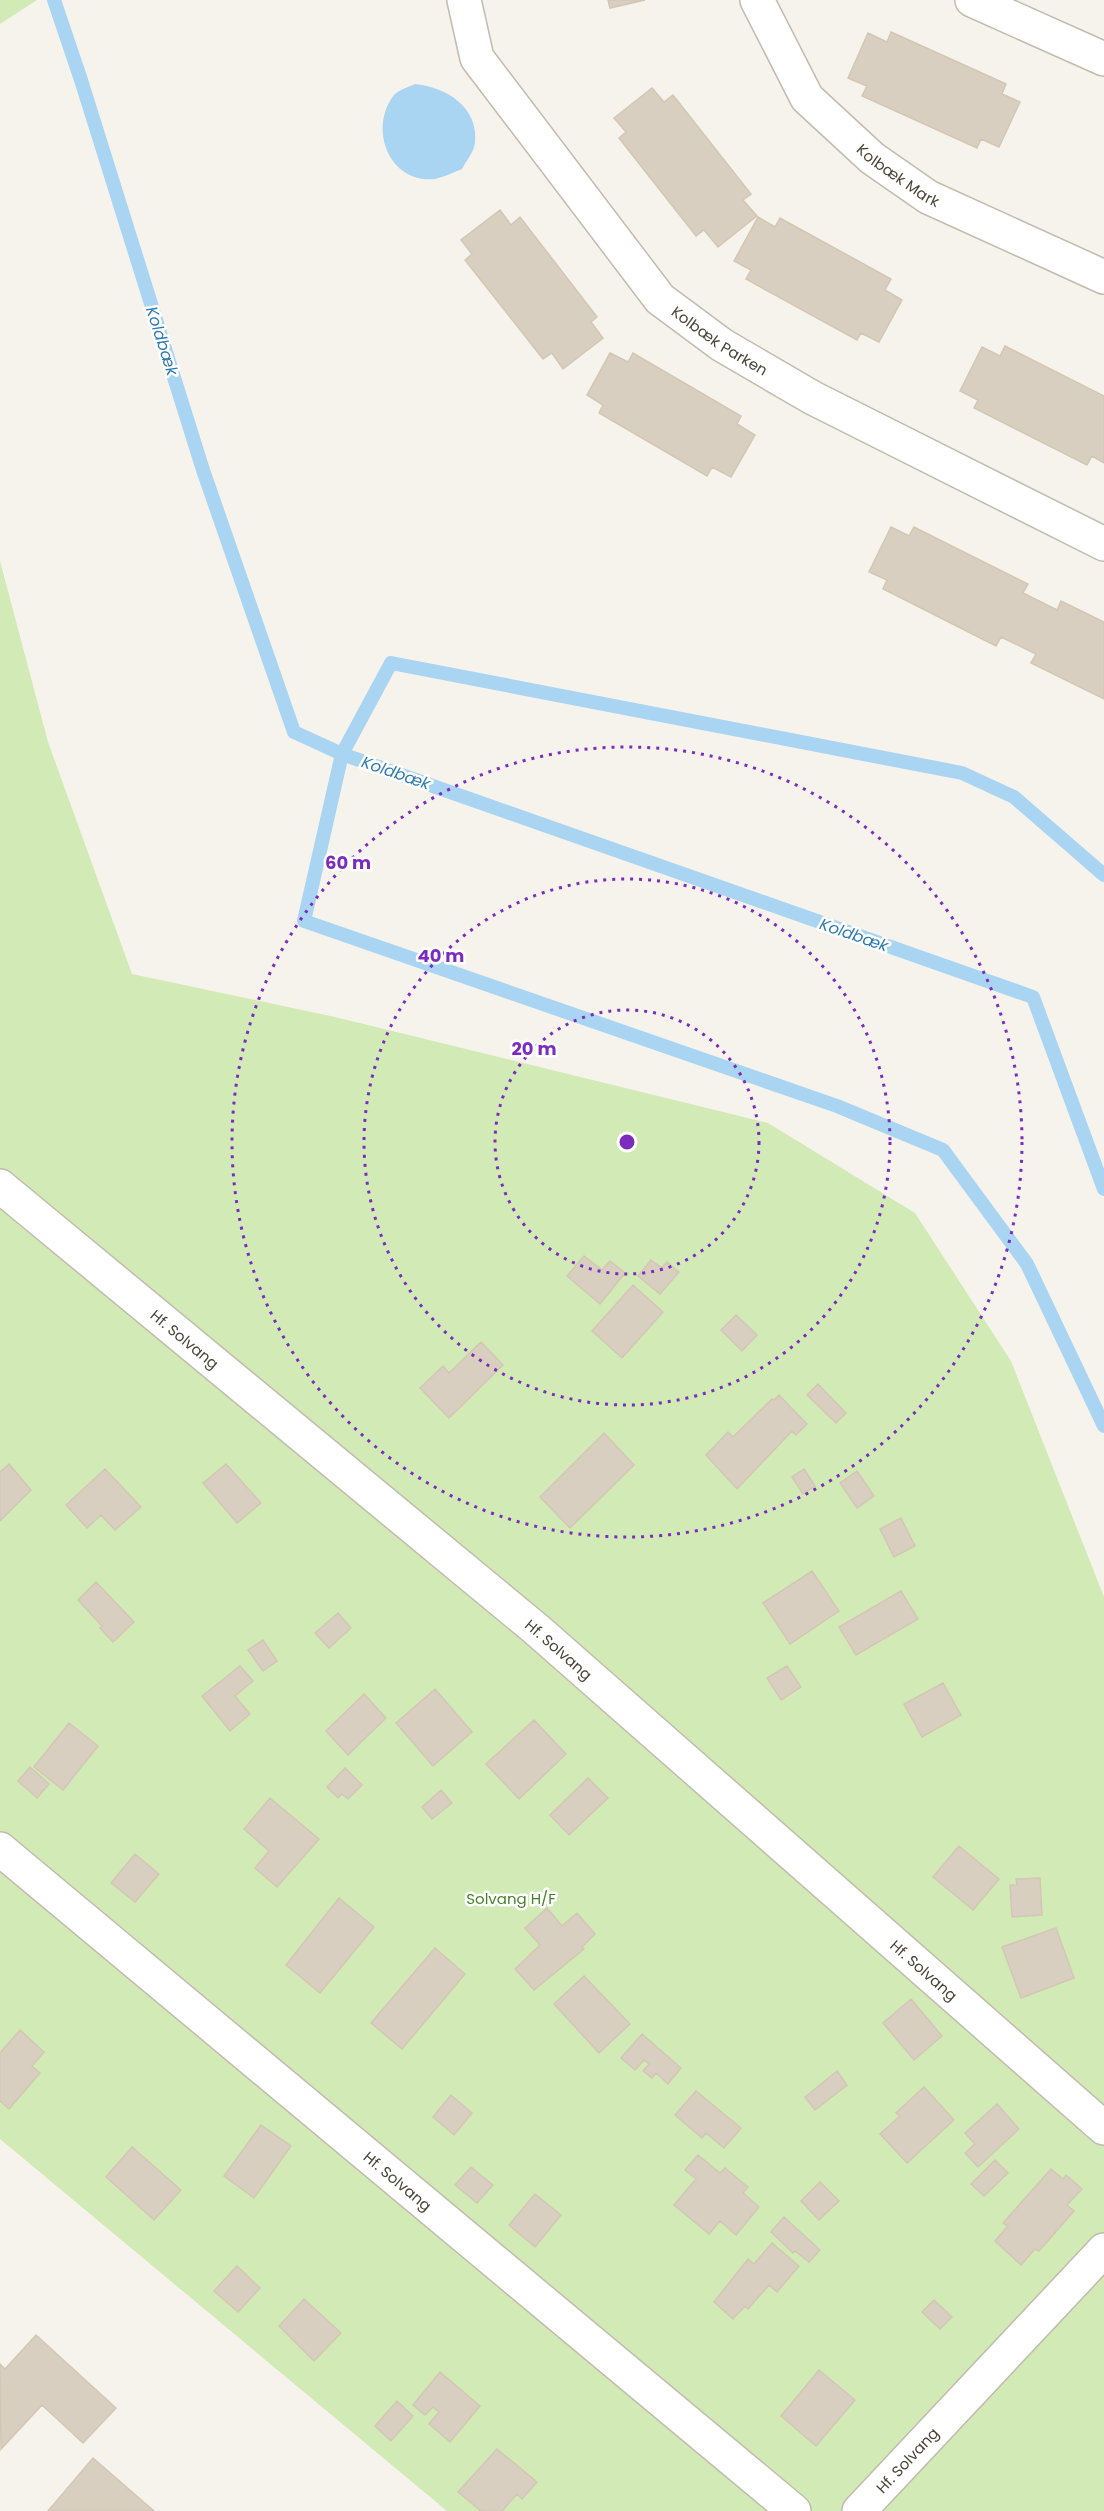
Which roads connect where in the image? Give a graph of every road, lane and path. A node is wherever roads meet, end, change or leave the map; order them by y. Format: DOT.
graph roads {
  1 [pos="464,0"];
  2 [pos="757,0"];
  3 [pos="972,0"];
  4 [pos="1104,59"];
  5 [pos="1104,277"];
  6 [pos="1104,544"];
  7 [pos="0,1186"];
  8 [pos="0,1849"];
  9 [pos="1104,2128"];
  10 [pos="1104,2250"];
  11 [pos="794,2511"];
  12 [pos="859,2511"];
  1 -- 6 [label="street, Kolbæk Parken"];
  2 -- 5 [label="street, Kolbæk Mark"];
  3 -- 4 [label="street"];
  7 -- 9 [label="street, Hf. Solvang"];
  8 -- 11 [label="street, Hf. Solvang"];
  10 -- 12 [label="street, Hf. Solvang"];
}
